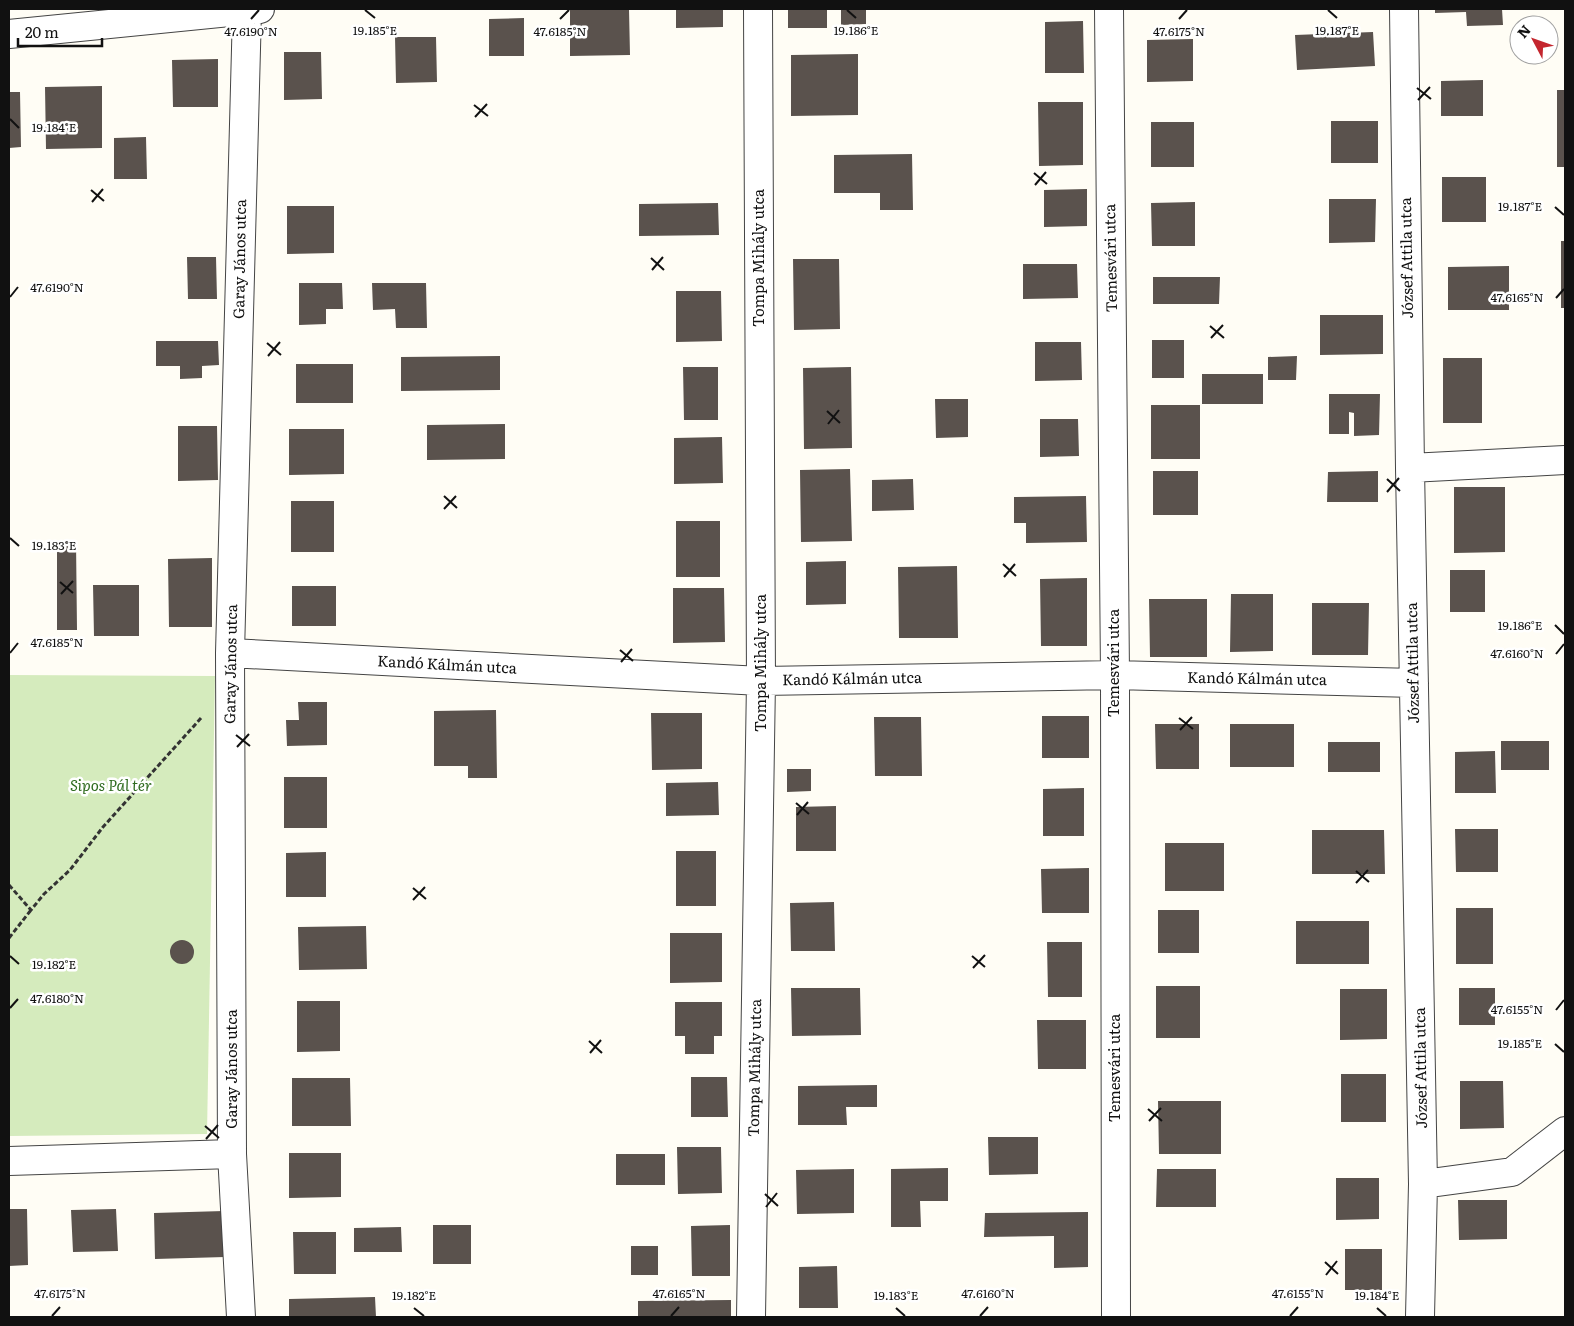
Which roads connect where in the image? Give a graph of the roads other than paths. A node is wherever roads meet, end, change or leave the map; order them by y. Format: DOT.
graph roads {
  1 [pos="758,9"];
  2 [pos="1108,9"];
  3 [pos="1404,9"];
  4 [pos="253,10"];
  5 [pos="9,34"];
  6 [pos="1565,460"];
  7 [pos="1410,468"];
  8 [pos="230,654"];
  9 [pos="1115,675"];
  10 [pos="762,681"];
  11 [pos="1414,683"];
  12 [pos="1565,1131"];
  13 [pos="232,1154"];
  14 [pos="9,1161"];
  15 [pos="1423,1184"];
  16 [pos="241,1317"];
  17 [pos="751,1317"];
  18 [pos="1116,1317"];
  19 [pos="1420,1317"];
  1 -- 10 [label="street, Tompa Mihály utca"];
  2 -- 9 [label="street, Temesvári utca"];
  3 -- 7 [label="street, József Attila utca"];
  4 -- 5 [label="street"];
  4 -- 8 [label="street, Garay János utca"];
  6 -- 7 [label="street"];
  7 -- 11 [label="street, József Attila utca"];
  8 -- 10 [label="street, Kandó Kálmán utca"];
  8 -- 13 [label="street, Garay János utca"];
  9 -- 10 [label="street, Kandó Kálmán utca"];
  9 -- 11 [label="street, Kandó Kálmán utca"];
  9 -- 18 [label="street, Temesvári utca"];
  10 -- 17 [label="street, Tompa Mihály utca"];
  11 -- 15 [label="street, József Attila utca"];
  12 -- 15 [label="street"];
  13 -- 14 [label="street"];
  13 -- 16 [label="street, Garay János utca"];
  15 -- 19 [label="street, József Attila utca"];
}
